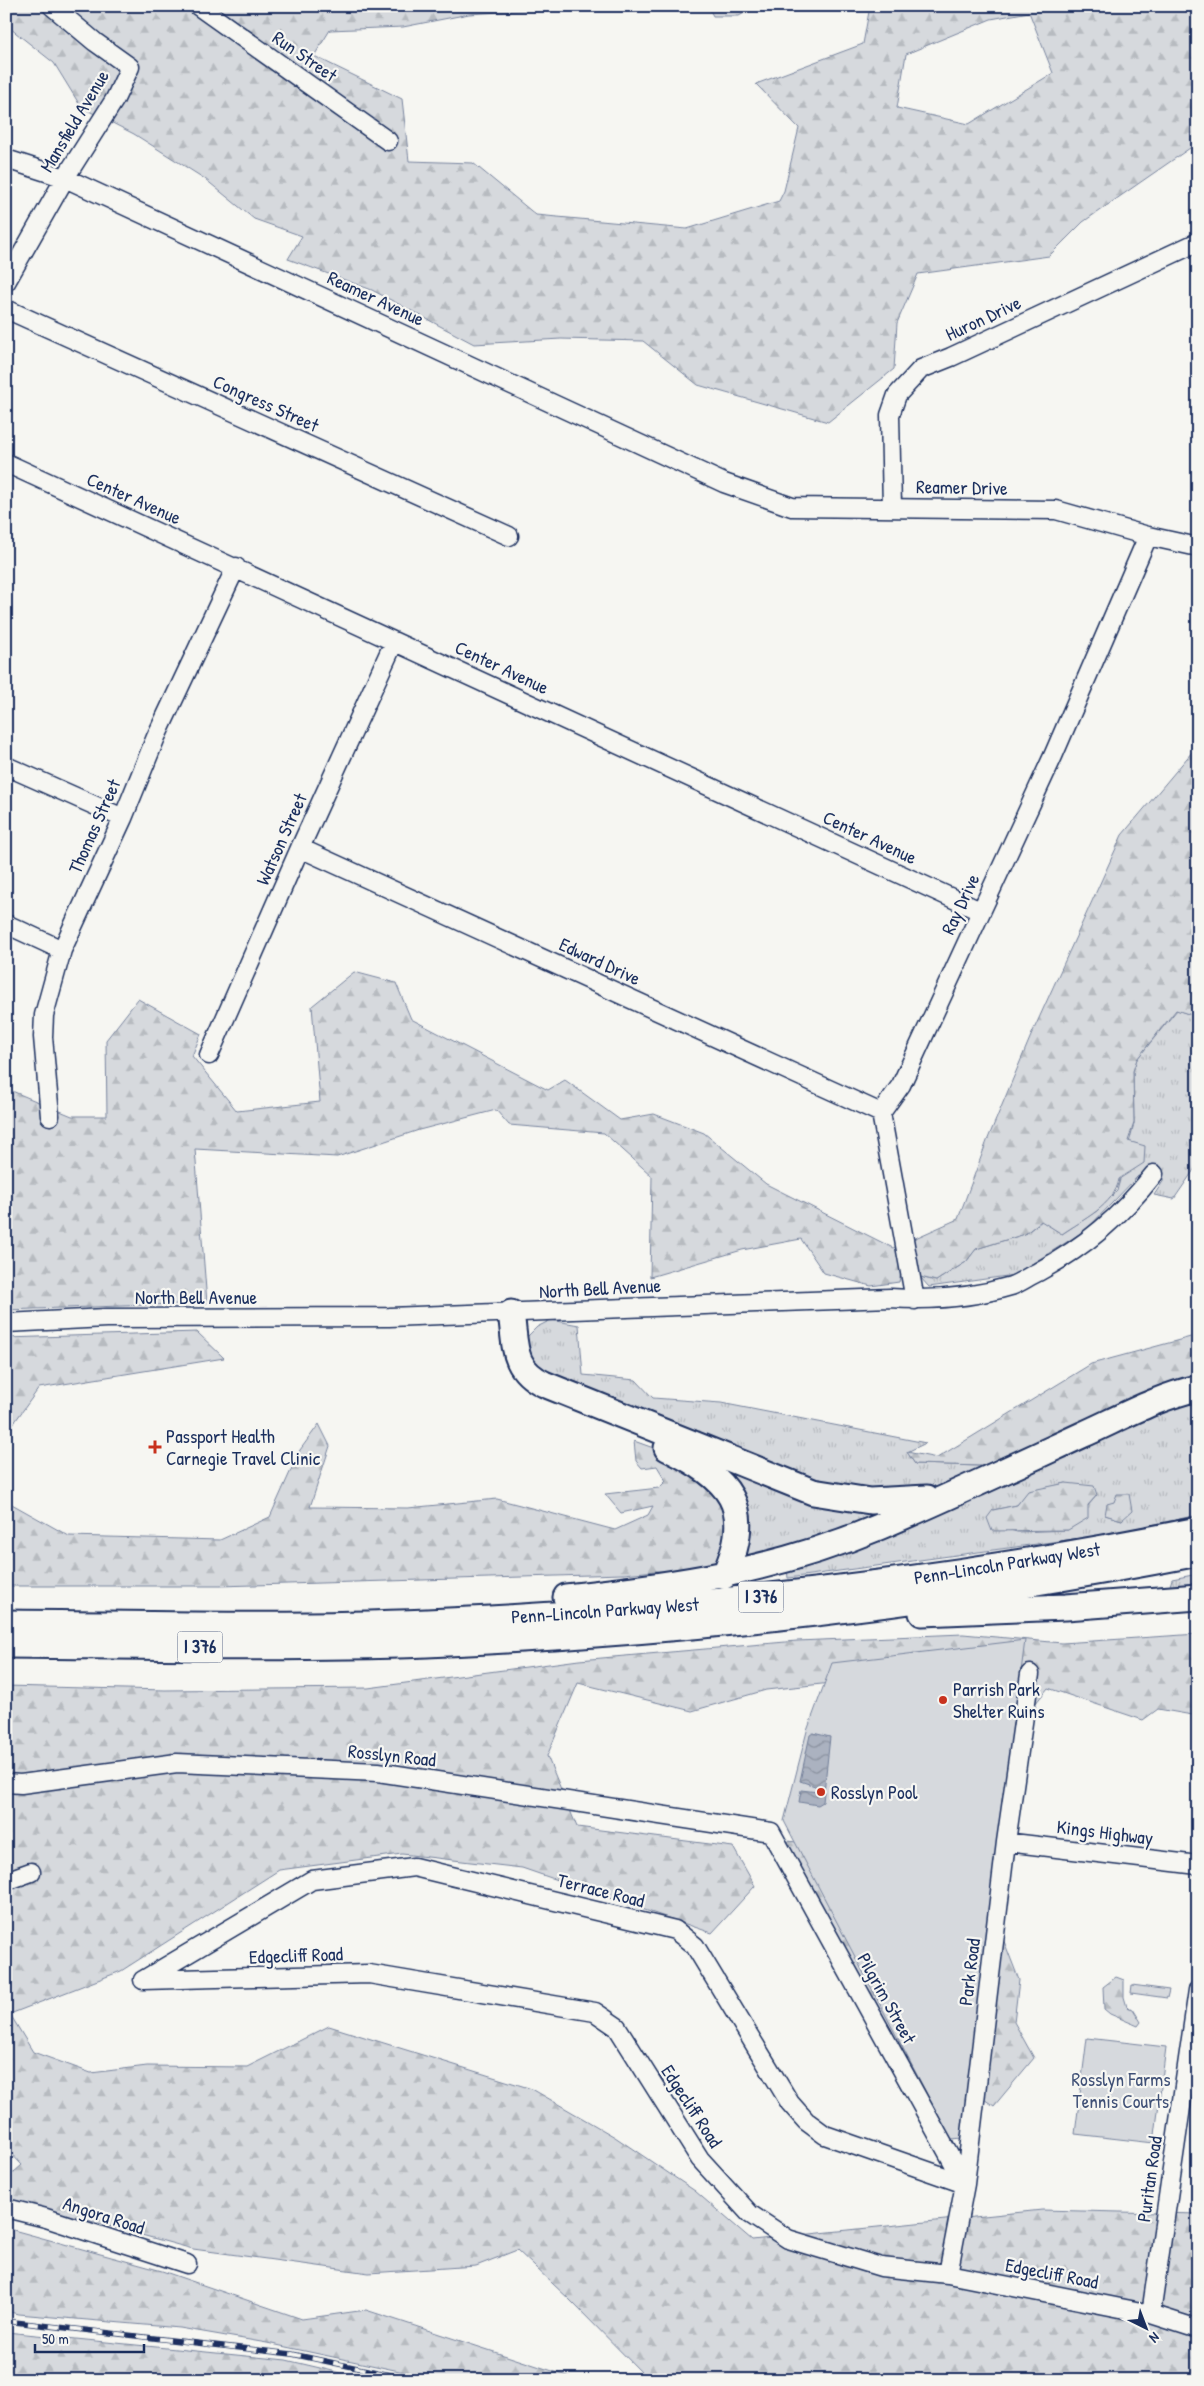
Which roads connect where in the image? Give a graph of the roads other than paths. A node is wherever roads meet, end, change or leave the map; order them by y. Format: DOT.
graph roads {
  1 [pos="52,6"];
  2 [pos="198,6"];
  3 [pos="388,141"];
  4 [pos="6,159"];
  5 [pos="64,178"];
  6 [pos="1198,242"];
  7 [pos="6,282"];
  8 [pos="6,309"];
  9 [pos="6,463"];
  10 [pos="724,483"];
  11 [pos="892,508"];
  12 [pos="509,536"];
  13 [pos="1148,536"];
  14 [pos="1198,547"];
  15 [pos="236,567"];
  16 [pos="394,642"];
  17 [pos="6,766"];
  18 [pos="123,818"];
  19 [pos="300,848"];
  20 [pos="980,911"];
  21 [pos="6,924"];
  22 [pos="62,950"];
  23 [pos="209,1055"];
  24 [pos="881,1113"];
  25 [pos="50,1116"];
  26 [pos="1154,1174"];
  27 [pos="915,1300"];
  28 [pos="511,1313"];
  29 [pos="6,1323"];
  30 [pos="1198,1388"];
  31 [pos="949,1496"];
  32 [pos="1198,1530"];
  33 [pos="1198,1553"];
  34 [pos="724,1576"];
  35 [pos="1198,1597"];
  36 [pos="747,1620"];
  37 [pos="6,1623"];
  38 [pos="321,1625"];
  39 [pos="6,1645"];
  40 [pos="79,1646"];
  41 [pos="6,1650"];
  42 [pos="1030,1674"];
  43 [pos="11,1785"];
  44 [pos="772,1832"];
  45 [pos="1006,1842"];
  46 [pos="1198,1865"];
  47 [pos="31,1872"];
  48 [pos="6,1882"];
  49 [pos="143,1980"];
  50 [pos="1198,1990"];
  51 [pos="965,2184"];
  52 [pos="6,2208"];
  53 [pos="187,2264"];
  54 [pos="948,2274"];
  55 [pos="1151,2314"];
  56 [pos="1198,2329"];
  1 -- 5 [label="street, Mansfield Avenue"];
  2 -- 3 [label="street, Run Street"];
  4 -- 5 [label="street, Reamer Avenue"];
  5 -- 7 [label="street, Mansfield Avenue"];
  5 -- 10 [label="street, Reamer Avenue"];
  6 -- 11 [label="street, Huron Drive"];
  8 -- 12 [label="street, Congress Street"];
  9 -- 15 [label="street, Center Avenue"];
  10 -- 11 [label="street, Reamer Drive"];
  11 -- 13 [label="street, Reamer Drive"];
  13 -- 14 [label="street, Reamer Drive"];
  13 -- 20 [label="street, Ray Drive"];
  15 -- 16 [label="street, Center Avenue"];
  15 -- 18 [label="street, Thomas Street"];
  16 -- 19 [label="street, Watson Street"];
  16 -- 20 [label="street, Center Avenue"];
  17 -- 18 [label="street"];
  18 -- 22 [label="street, Thomas Street"];
  19 -- 23 [label="street, Watson Street"];
  19 -- 24 [label="street, Edward Drive"];
  20 -- 24 [label="street, Ray Drive"];
  21 -- 22 [label="street"];
  22 -- 25 [label="street, Thomas Street"];
  24 -- 27 [label="street"];
  26 -- 27 [label="street, North Bell Avenue"];
  27 -- 28 [label="street, North Bell Avenue"];
  28 -- 29 [label="street, North Bell Avenue"];
  28 -- 31 [label="highway"];
  28 -- 34 [label="highway"];
  30 -- 31 [label="highway"];
  31 -- 34 [label="highway"];
  32 -- 38 [label="highway, Penn-Lincoln Parkway West / I 376"];
  33 -- 36 [label="highway, Penn-Lincoln Parkway West / I 376"];
  34 -- 38 [label="highway"];
  35 -- 36 [label="highway"];
  36 -- 40 [label="highway, Penn-Lincoln Parkway West / I 376"];
  37 -- 38 [label="highway, Penn-Lincoln Parkway West / I 376"];
  39 -- 40 [label="highway, Penn-Lincoln Parkway West / I 376"];
  40 -- 41 [label="highway"];
  42 -- 45 [label="street, Park Road"];
  43 -- 44 [label="street, Rosslyn Road"];
  44 -- 51 [label="street, Pilgrim Street"];
  45 -- 46 [label="street, Kings Highway"];
  45 -- 51 [label="street, Park Road"];
  47 -- 48 [label="street"];
  49 -- 51 [label="street, Terrace Road"];
  49 -- 54 [label="street, Edgecliff Road"];
  50 -- 55 [label="street, Puritan Road"];
  51 -- 54 [label="street, Park Road"];
  52 -- 53 [label="street, Angora Road"];
  54 -- 55 [label="street, Edgecliff Road"];
  55 -- 56 [label="street, Edgecliff Road"];
}
